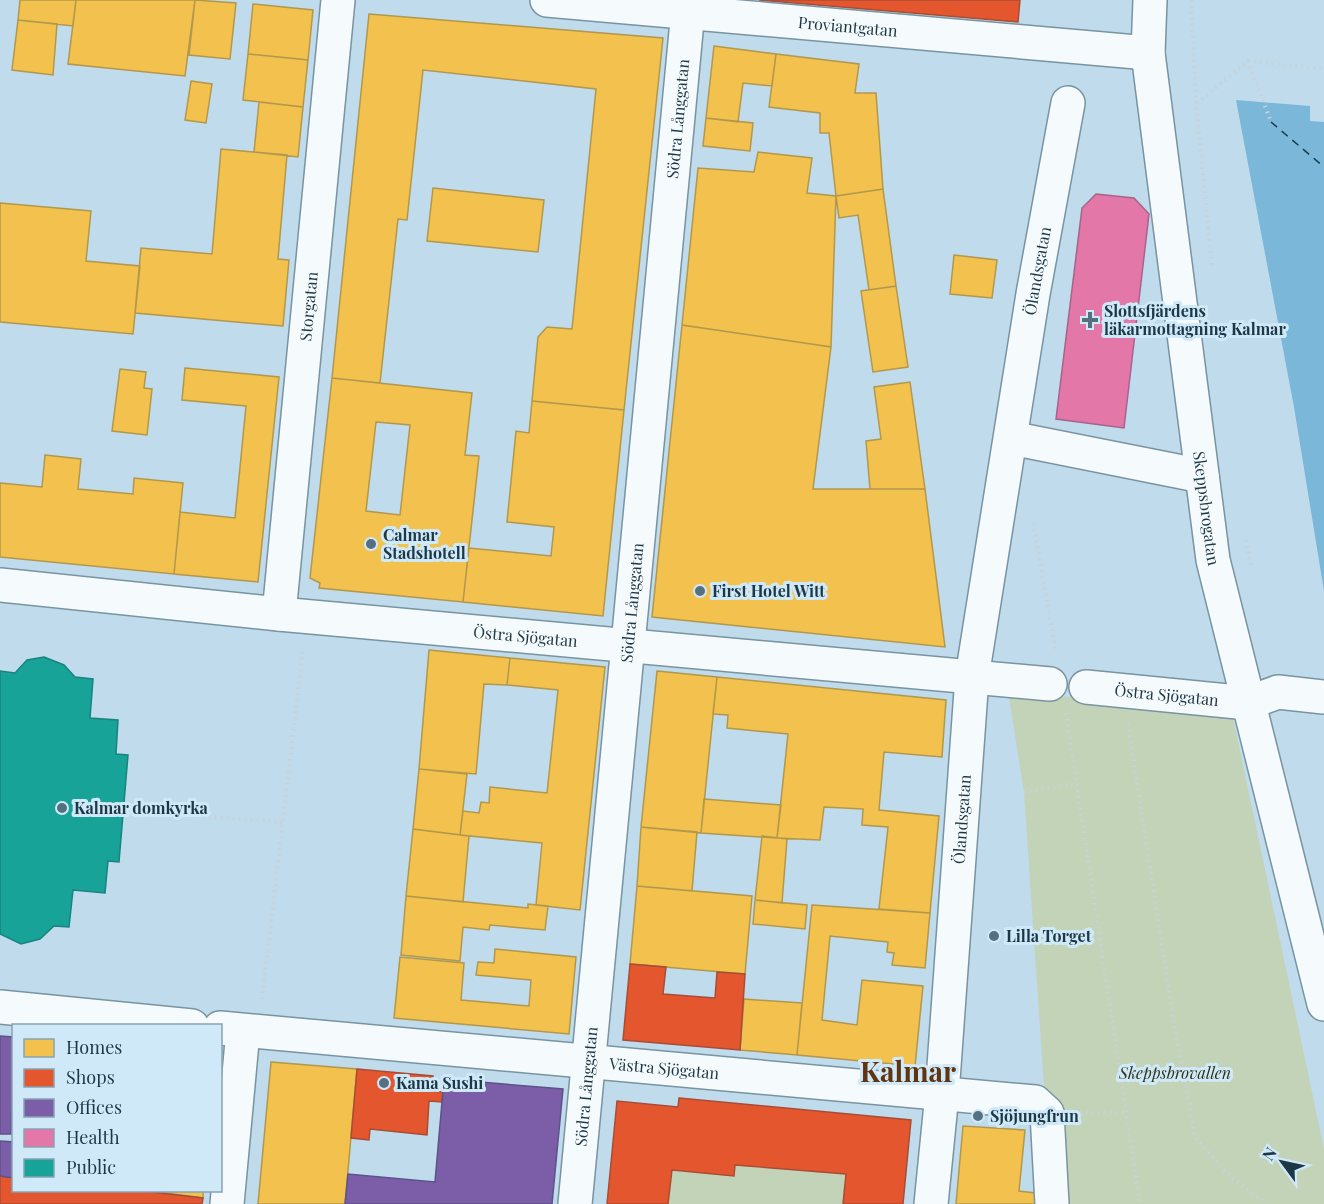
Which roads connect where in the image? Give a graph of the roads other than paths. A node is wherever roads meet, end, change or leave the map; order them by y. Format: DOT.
graph roads {
  1 [pos="338,0"];
  2 [pos="547,0"];
  3 [pos="1150,0"];
  4 [pos="688,6"];
  5 [pos="1148,53"];
  6 [pos="1068,103"];
  7 [pos="1011,438"];
  8 [pos="1202,476"];
  9 [pos="0,585"];
  10 [pos="293,615"];
  11 [pos="627,646"];
  12 [pos="1054,674"];
  13 [pos="972,677"];
  14 [pos="1324,697"];
  15 [pos="1076,699"];
  16 [pos="1248,703"];
  17 [pos="1324,1004"];
  18 [pos="0,1006"];
  19 [pos="173,1024"];
  20 [pos="240,1030"];
  21 [pos="588,1061"];
  22 [pos="942,1094"];
  23 [pos="227,1204"];
  24 [pos="575,1204"];
  25 [pos="931,1204"];
  26 [pos="1052,1204"];
  1 -- 10 [label="street, Storgatan"];
  2 -- 4 [label="street, Proviantgatan"];
  3 -- 5 [label="street, Skeppsbrogatan"];
  4 -- 5 [label="street, Proviantgatan"];
  4 -- 11 [label="street, Södra Långgatan"];
  5 -- 8 [label="street, Skeppsbrogatan"];
  6 -- 7 [label="street, Ölandsgatan"];
  7 -- 8 [label="street"];
  7 -- 13 [label="street, Ölandsgatan"];
  8 -- 16 [label="street, Skeppsbrogatan"];
  9 -- 10 [label="street, Östra Sjögatan"];
  10 -- 11 [label="street, Östra Sjögatan"];
  11 -- 13 [label="street, Östra Sjögatan"];
  11 -- 21 [label="street, Södra Långgatan"];
  12 -- 13 [label="street, Östra Sjögatan"];
  13 -- 22 [label="street, Ölandsgatan"];
  14 -- 16 [label="street"];
  15 -- 16 [label="street, Östra Sjögatan"];
  16 -- 17 [label="street, Skeppsbrogatan"];
  18 -- 19 [label="street"];
  20 -- 21 [label="street, Västra Sjögatan"];
  20 -- 23 [label="street"];
  21 -- 22 [label="street, Västra Sjögatan"];
  21 -- 24 [label="street, Södra Långgatan"];
  22 -- 25 [label="street, Ölandsgatan"];
  22 -- 26 [label="street, Västra Sjögatan"];
}
